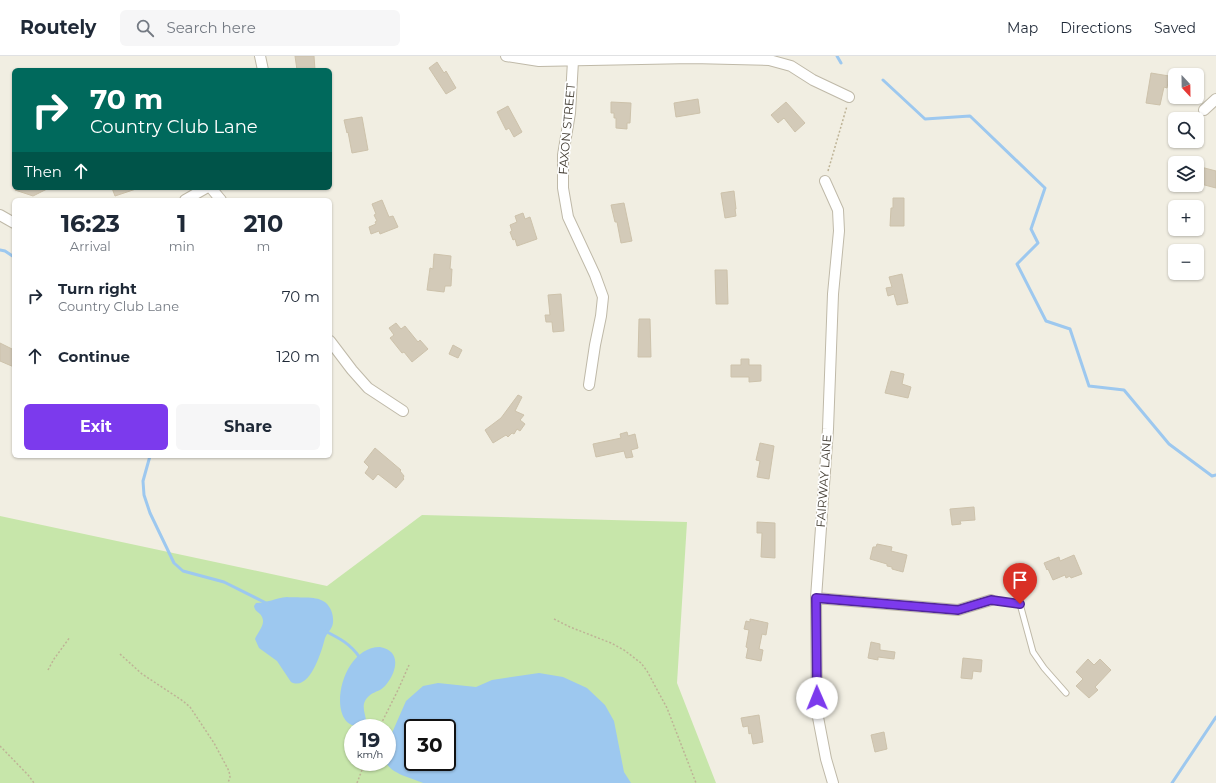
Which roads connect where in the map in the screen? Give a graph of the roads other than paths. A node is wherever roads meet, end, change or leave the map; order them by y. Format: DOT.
graph roads {
  1 [pos="260,56"];
  2 [pos="506,56"];
  3 [pos="574,58"];
  4 [pos="263,68"];
  5 [pos="849,98"];
  6 [pos="1216,99"];
  7 [pos="1204,110"];
  8 [pos="825,181"];
  9 [pos="202,190"];
  10 [pos="213,190"];
  11 [pos="188,198"];
  12 [pos="219,198"];
  13 [pos="0,215"];
  14 [pos="12,222"];
  15 [pos="332,344"];
  16 [pos="589,385"];
  17 [pos="403,411"];
  18 [pos="816,598"];
  19 [pos="991,600"];
  20 [pos="1066,693"];
  21 [pos="833,783"];
  1 -- 4 [label="street"];
  2 -- 3 [label="street"];
  3 -- 5 [label="street"];
  3 -- 16 [label="street, FAXON STREET"];
  6 -- 7 [label="street"];
  8 -- 18 [label="street, FAIRWAY LANE"];
  9 -- 11 [label="street"];
  10 -- 12 [label="street"];
  13 -- 14 [label="street"];
  15 -- 17 [label="street"];
  18 -- 19 [label="street"];
  18 -- 21 [label="street, FAIRWAY LANE"];
  19 -- 20 [label="lane"];
}
